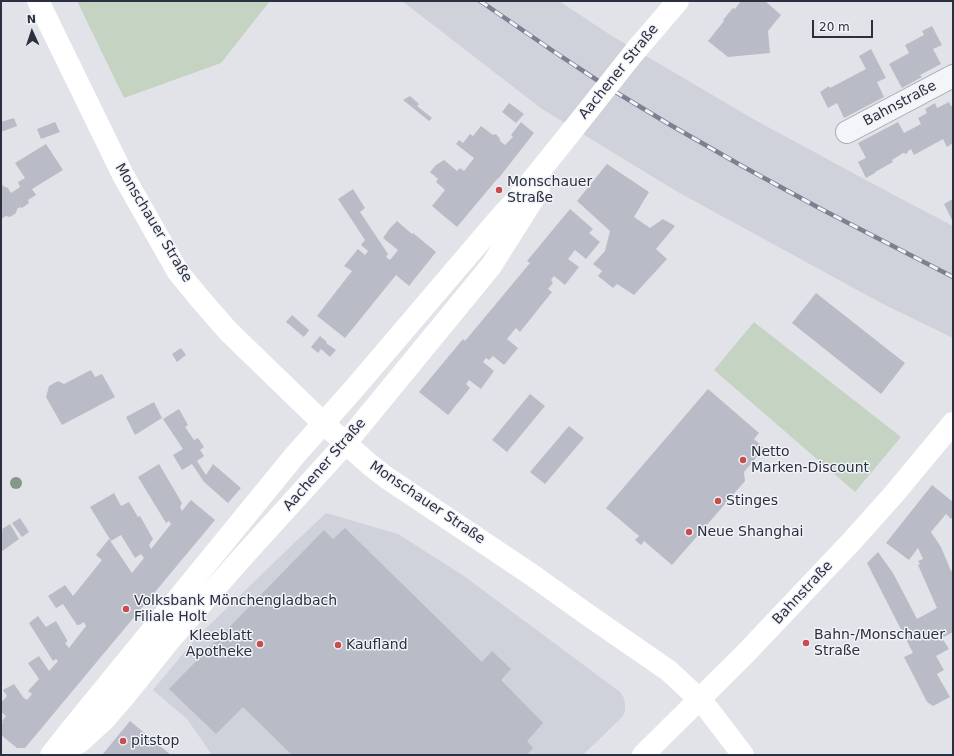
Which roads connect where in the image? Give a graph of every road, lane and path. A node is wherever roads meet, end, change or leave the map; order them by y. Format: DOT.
graph roads {
  1 [pos="38,1"];
  2 [pos="678,1"];
  3 [pos="953,76"];
  4 [pos="847,132"];
  5 [pos="566,138"];
  6 [pos="953,423"];
  7 [pos="324,424"];
  8 [pos="345,444"];
  9 [pos="699,699"];
  10 [pos="52,755"];
  11 [pos="643,755"];
  12 [pos="744,755"];
  1 -- 7 [label="main road, Monschauer Straße"];
  2 -- 5 [label="main road, Aachener Straße, bridge"];
  3 -- 4 [label="street, Bahnstraße"];
  5 -- 7 [label="main road, Aachener Straße"];
  5 -- 8 [label="main road, Aachener Straße"];
  6 -- 9 [label="main road, Bahnstraße"];
  7 -- 8 [label="main road, Monschauer Straße"];
  7 -- 10 [label="main road, Aachener Straße"];
  8 -- 9 [label="main road, Monschauer Straße"];
  8 -- 10 [label="main road, Aachener Straße"];
  9 -- 11 [label="main road, Bahnstraße"];
  9 -- 12 [label="main road, Monschauer Straße"];
}
